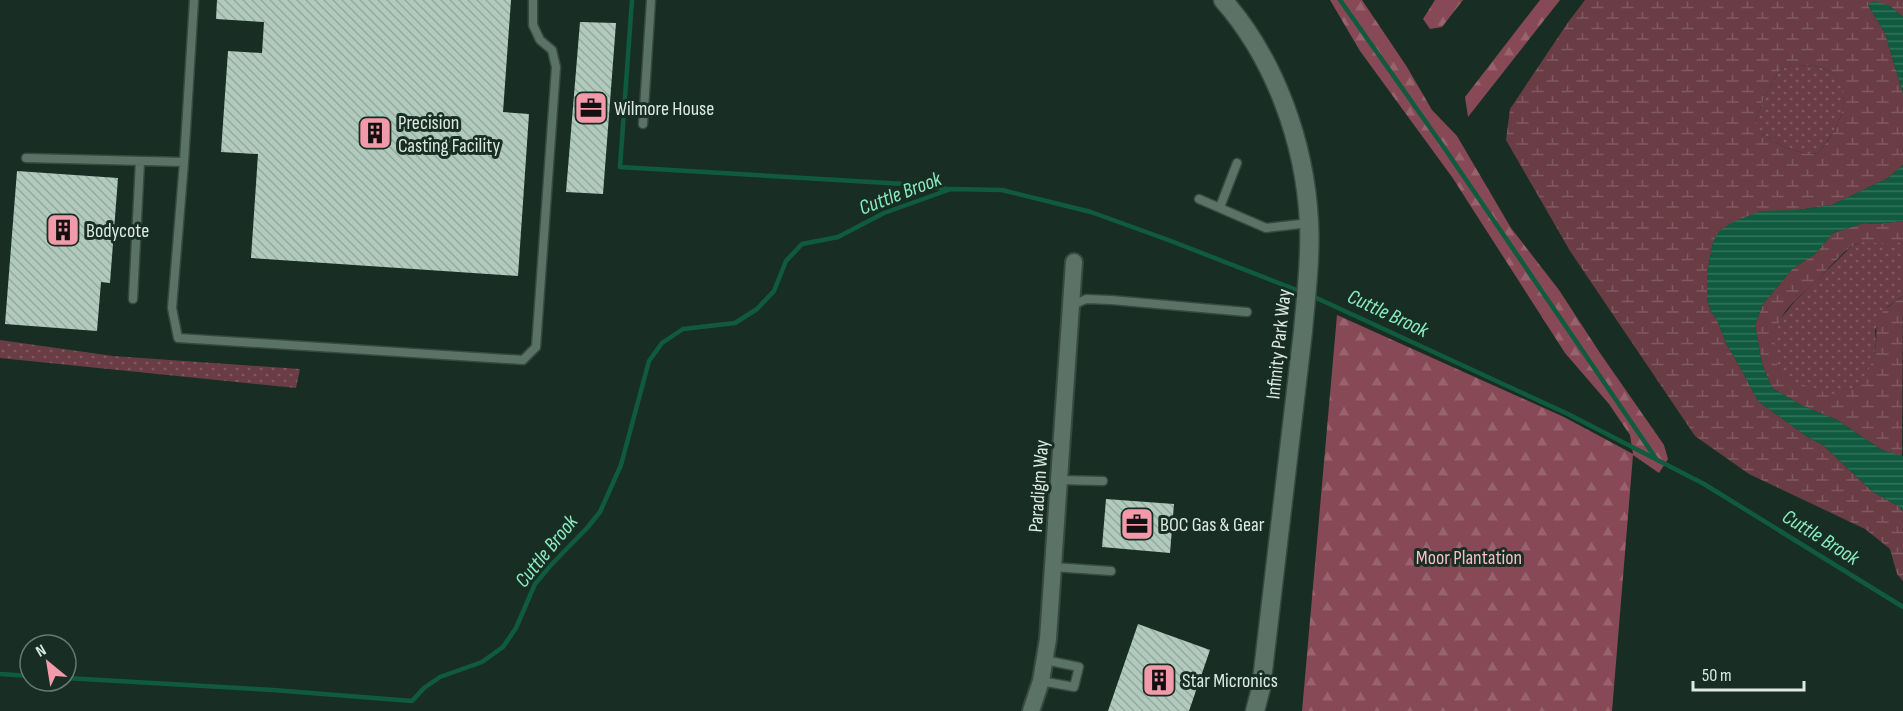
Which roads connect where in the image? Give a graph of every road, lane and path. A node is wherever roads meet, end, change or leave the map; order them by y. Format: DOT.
graph roads {
  1 [pos="194,0"];
  2 [pos="533,0"];
  3 [pos="651,0"];
  4 [pos="1223,0"];
  5 [pos="643,124"];
  6 [pos="26,158"];
  7 [pos="140,161"];
  8 [pos="184,162"];
  9 [pos="1238,163"];
  10 [pos="1199,199"];
  11 [pos="1220,207"];
  12 [pos="1309,223"];
  13 [pos="1074,262"];
  14 [pos="134,299"];
  15 [pos="1071,306"];
  16 [pos="1247,312"];
  17 [pos="1059,480"];
  18 [pos="1103,481"];
  19 [pos="1053,567"];
  20 [pos="1111,571"];
  21 [pos="1045,660"];
  22 [pos="1041,681"];
  23 [pos="1031,711"];
  24 [pos="1255,711"];
  1 -- 8 [label="lane"];
  2 -- 8 [label="lane"];
  3 -- 5 [label="lane"];
  4 -- 12 [label="street, Infinity Park Way"];
  6 -- 7 [label="lane"];
  7 -- 8 [label="lane"];
  7 -- 14 [label="lane"];
  9 -- 11 [label="lane"];
  10 -- 11 [label="lane"];
  11 -- 12 [label="lane"];
  12 -- 24 [label="street, Infinity Park Way"];
  13 -- 15 [label="street, Paradigm Way"];
  15 -- 16 [label="lane"];
  15 -- 17 [label="street, Paradigm Way"];
  17 -- 18 [label="lane"];
  17 -- 19 [label="street, Paradigm Way"];
  19 -- 20 [label="lane"];
  19 -- 21 [label="street, Paradigm Way"];
  21 -- 22 [label="street, Paradigm Way"];
  21 -- 22 [label="lane"];
  22 -- 23 [label="street, Paradigm Way"];
}
